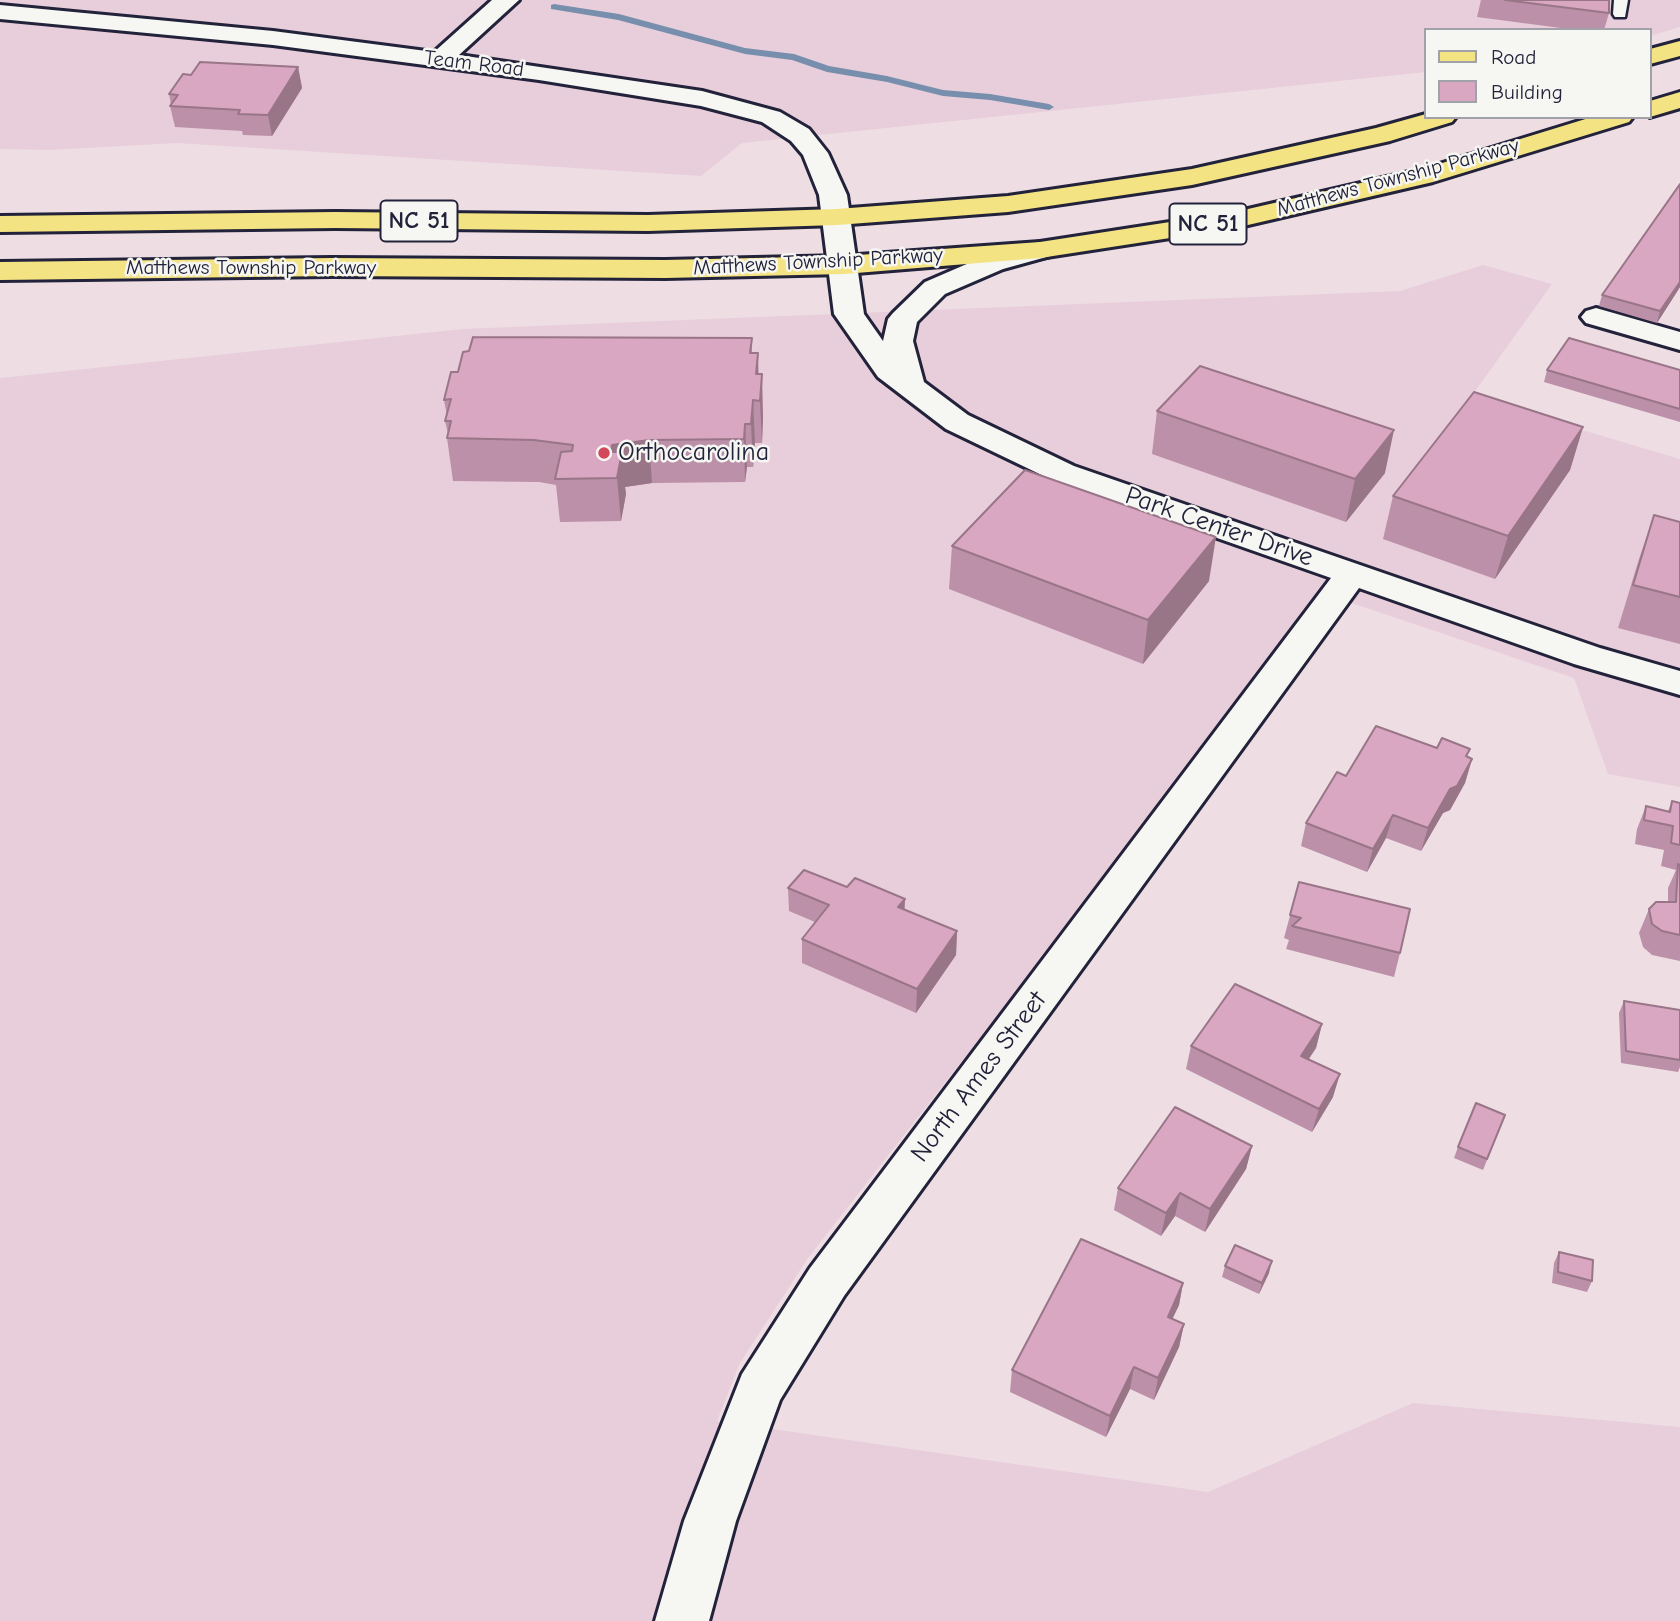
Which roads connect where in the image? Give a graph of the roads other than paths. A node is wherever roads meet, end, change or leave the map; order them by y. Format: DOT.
graph roads {
  1 [pos="507,0"];
  2 [pos="0,12"];
  3 [pos="1680,48"];
  4 [pos="1652,56"];
  5 [pos="440,60"];
  6 [pos="1680,100"];
  7 [pos="1652,108"];
  8 [pos="1680,111"];
  9 [pos="1652,116"];
  10 [pos="1436,119"];
  11 [pos="1613,119"];
  12 [pos="1637,119"];
  13 [pos="1563,133"];
  14 [pos="837,218"];
  15 [pos="0,224"];
  16 [pos="1040,250"];
  17 [pos="844,265"];
  18 [pos="0,271"];
  19 [pos="1596,317"];
  20 [pos="1680,341"];
  21 [pos="909,385"];
  22 [pos="1352,574"];
  23 [pos="1680,683"];
  24 [pos="682,1621"];
  1 -- 5 [label="street"];
  2 -- 5 [label="street, Team Road"];
  3 -- 4 [label="main road"];
  5 -- 14 [label="street, Team Road"];
  6 -- 7 [label="main road"];
  8 -- 9 [label="main road"];
  10 -- 14 [label="main road, Matthews Township Parkway / NC 51"];
  11 -- 13 [label="main road, Matthews Township Parkway / NC 51"];
  12 -- 13 [label="main road"];
  13 -- 16 [label="main road, Matthews Township Parkway / NC 51"];
  14 -- 15 [label="main road, Matthews Township Parkway / NC 51"];
  14 -- 17 [label="street, Team Road"];
  16 -- 17 [label="main road, Matthews Township Parkway / NC 51"];
  16 -- 21 [label="street"];
  17 -- 18 [label="main road, Matthews Township Parkway / NC 51"];
  17 -- 21 [label="street, Park Center Drive"];
  19 -- 20 [label="street"];
  21 -- 22 [label="street, Park Center Drive"];
  22 -- 23 [label="street, Park Center Drive"];
  22 -- 24 [label="street, North Ames Street"];
}
